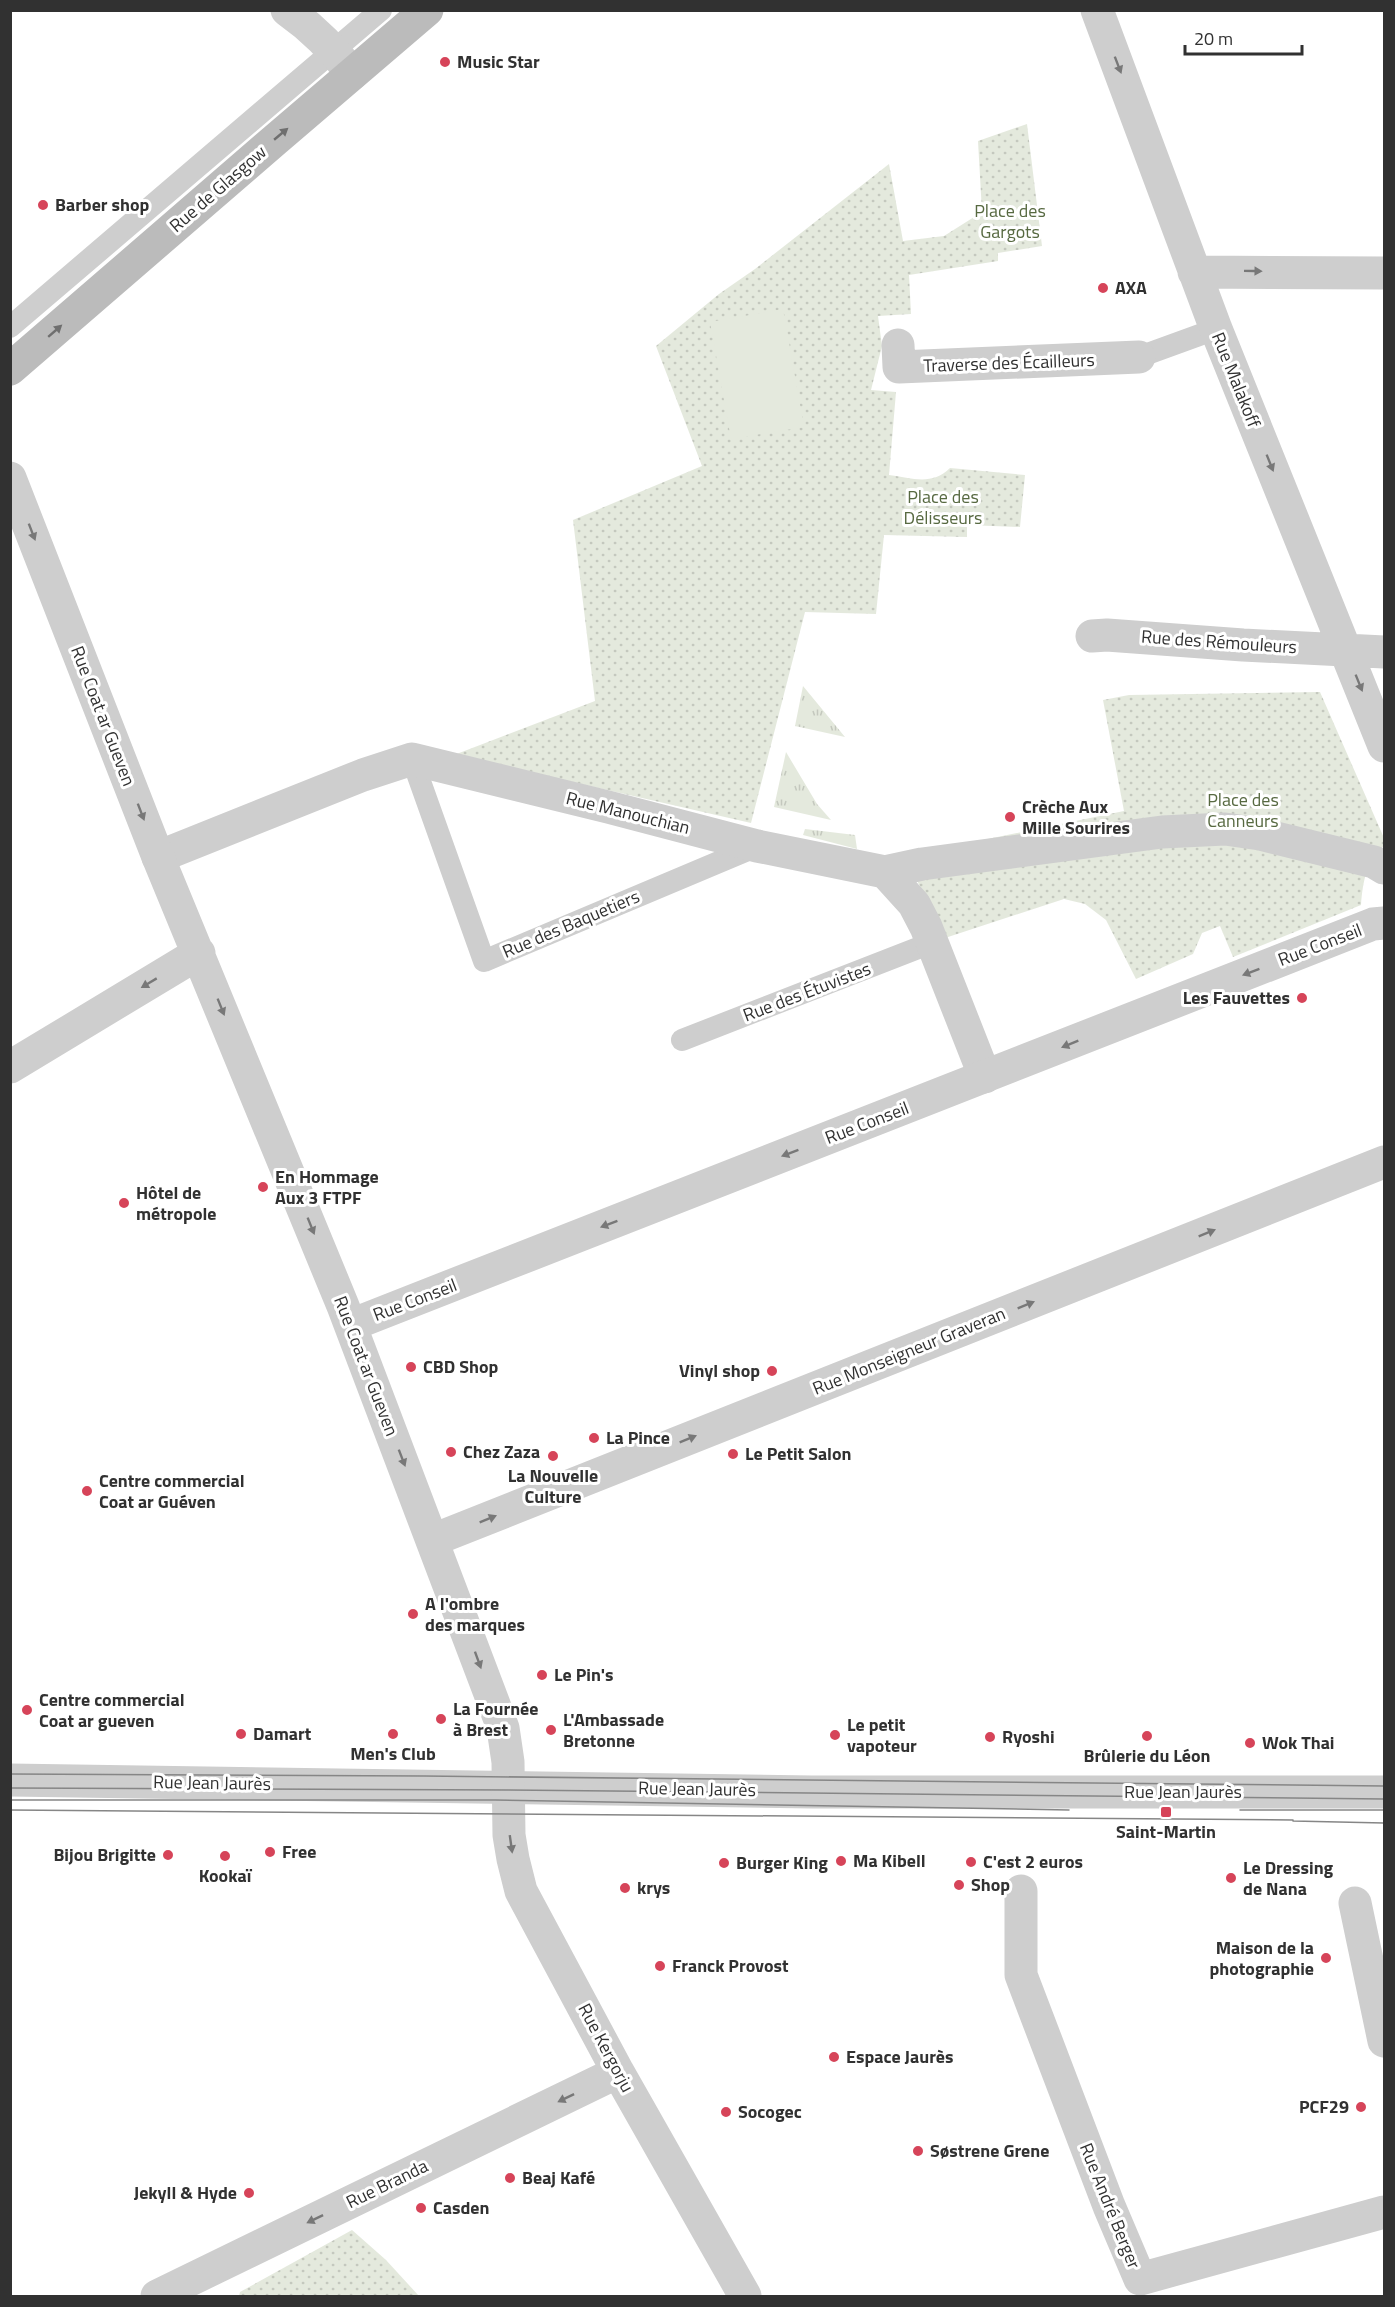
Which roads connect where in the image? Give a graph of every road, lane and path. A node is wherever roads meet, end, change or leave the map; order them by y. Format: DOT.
graph roads {
  1 [pos="287,10"];
  2 [pos="381,10"];
  3 [pos="427,10"];
  4 [pos="1097,10"];
  5 [pos="343,62"];
  6 [pos="1194,272"];
  7 [pos="1384,273"];
  8 [pos="10,327"];
  9 [pos="1216,329"];
  10 [pos="898,345"];
  11 [pos="1139,357"];
  12 [pos="10,369"];
  13 [pos="10,478"];
  14 [pos="1092,636"];
  15 [pos="1346,650"];
  16 [pos="1384,652"];
  17 [pos="1384,746"];
  18 [pos="412,759"];
  19 [pos="757,846"];
  20 [pos="158,857"];
  21 [pos="1384,868"];
  22 [pos="885,872"];
  23 [pos="1384,923"];
  24 [pos="931,943"];
  25 [pos="199,953"];
  26 [pos="682,1040"];
  27 [pos="10,1067"];
  28 [pos="985,1077"];
  29 [pos="1384,1162"];
  30 [pos="351,1325"];
  31 [pos="433,1540"];
  32 [pos="10,1780"];
  33 [pos="509,1786"];
  34 [pos="1384,1792"];
  35 [pos="1021,1891"];
  36 [pos="1355,1903"];
  37 [pos="1384,2042"];
  38 [pos="618,2072"];
  39 [pos="1384,2212"];
  40 [pos="1143,2288"];
  41 [pos="157,2296"];
  42 [pos="745,2296"];
  1 -- 5 [label="street"];
  2 -- 5 [label="lane, Rue de Glasgow"];
  3 -- 5 [label="main road, Rue de Glasgow"];
  4 -- 6 [label="street, Rue Malakoff, one-way"];
  5 -- 8 [label="lane, Rue de Glasgow"];
  12 -- 5 [label="main road, Rue de Glasgow, one-way"];
  6 -- 7 [label="street, one-way"];
  6 -- 9 [label="street, Rue Malakoff"];
  9 -- 11 [label="lane"];
  9 -- 15 [label="street, Rue Malakoff, one-way"];
  10 -- 11 [label="street, Traverse des Écailleurs"];
  13 -- 20 [label="street, Rue Coat ar Gueven, one-way"];
  14 -- 15 [label="street, Rue des Rémouleurs"];
  15 -- 16 [label="street, Rue des Rémouleurs"];
  15 -- 17 [label="street, Rue Malakoff, one-way"];
  18 -- 19 [label="street, Rue Manouchian"];
  18 -- 19 [label="lane, Rue des Baquetiers"];
  18 -- 20 [label="street"];
  19 -- 22 [label="street, Rue Manouchian"];
  20 -- 25 [label="street, Rue Coat ar Gueven"];
  21 -- 22 [label="street"];
  22 -- 24 [label="street"];
  23 -- 28 [label="street, Rue Conseil, one-way"];
  24 -- 26 [label="lane, Rue des Étuvistes"];
  24 -- 28 [label="street"];
  25 -- 27 [label="street, one-way"];
  25 -- 30 [label="street, Rue Coat ar Gueven, one-way"];
  28 -- 30 [label="street, Rue Conseil, one-way"];
  31 -- 29 [label="street, Rue Monseigneur Graveran, one-way"];
  30 -- 31 [label="street, Rue Coat ar Gueven, one-way"];
  31 -- 33 [label="street, Rue Coat ar Gueven, one-way"];
  32 -- 33 [label="street, Rue Jean Jaurès"];
  33 -- 34 [label="street, Rue Jean Jaurès"];
  33 -- 38 [label="street, Rue Kergorju, one-way"];
  35 -- 40 [label="street, Rue André Berger"];
  36 -- 37 [label="street"];
  38 -- 41 [label="street, Rue Branda, one-way"];
  38 -- 42 [label="street, Rue Kergorju"];
  39 -- 40 [label="street, Rue André Berger"];
}
